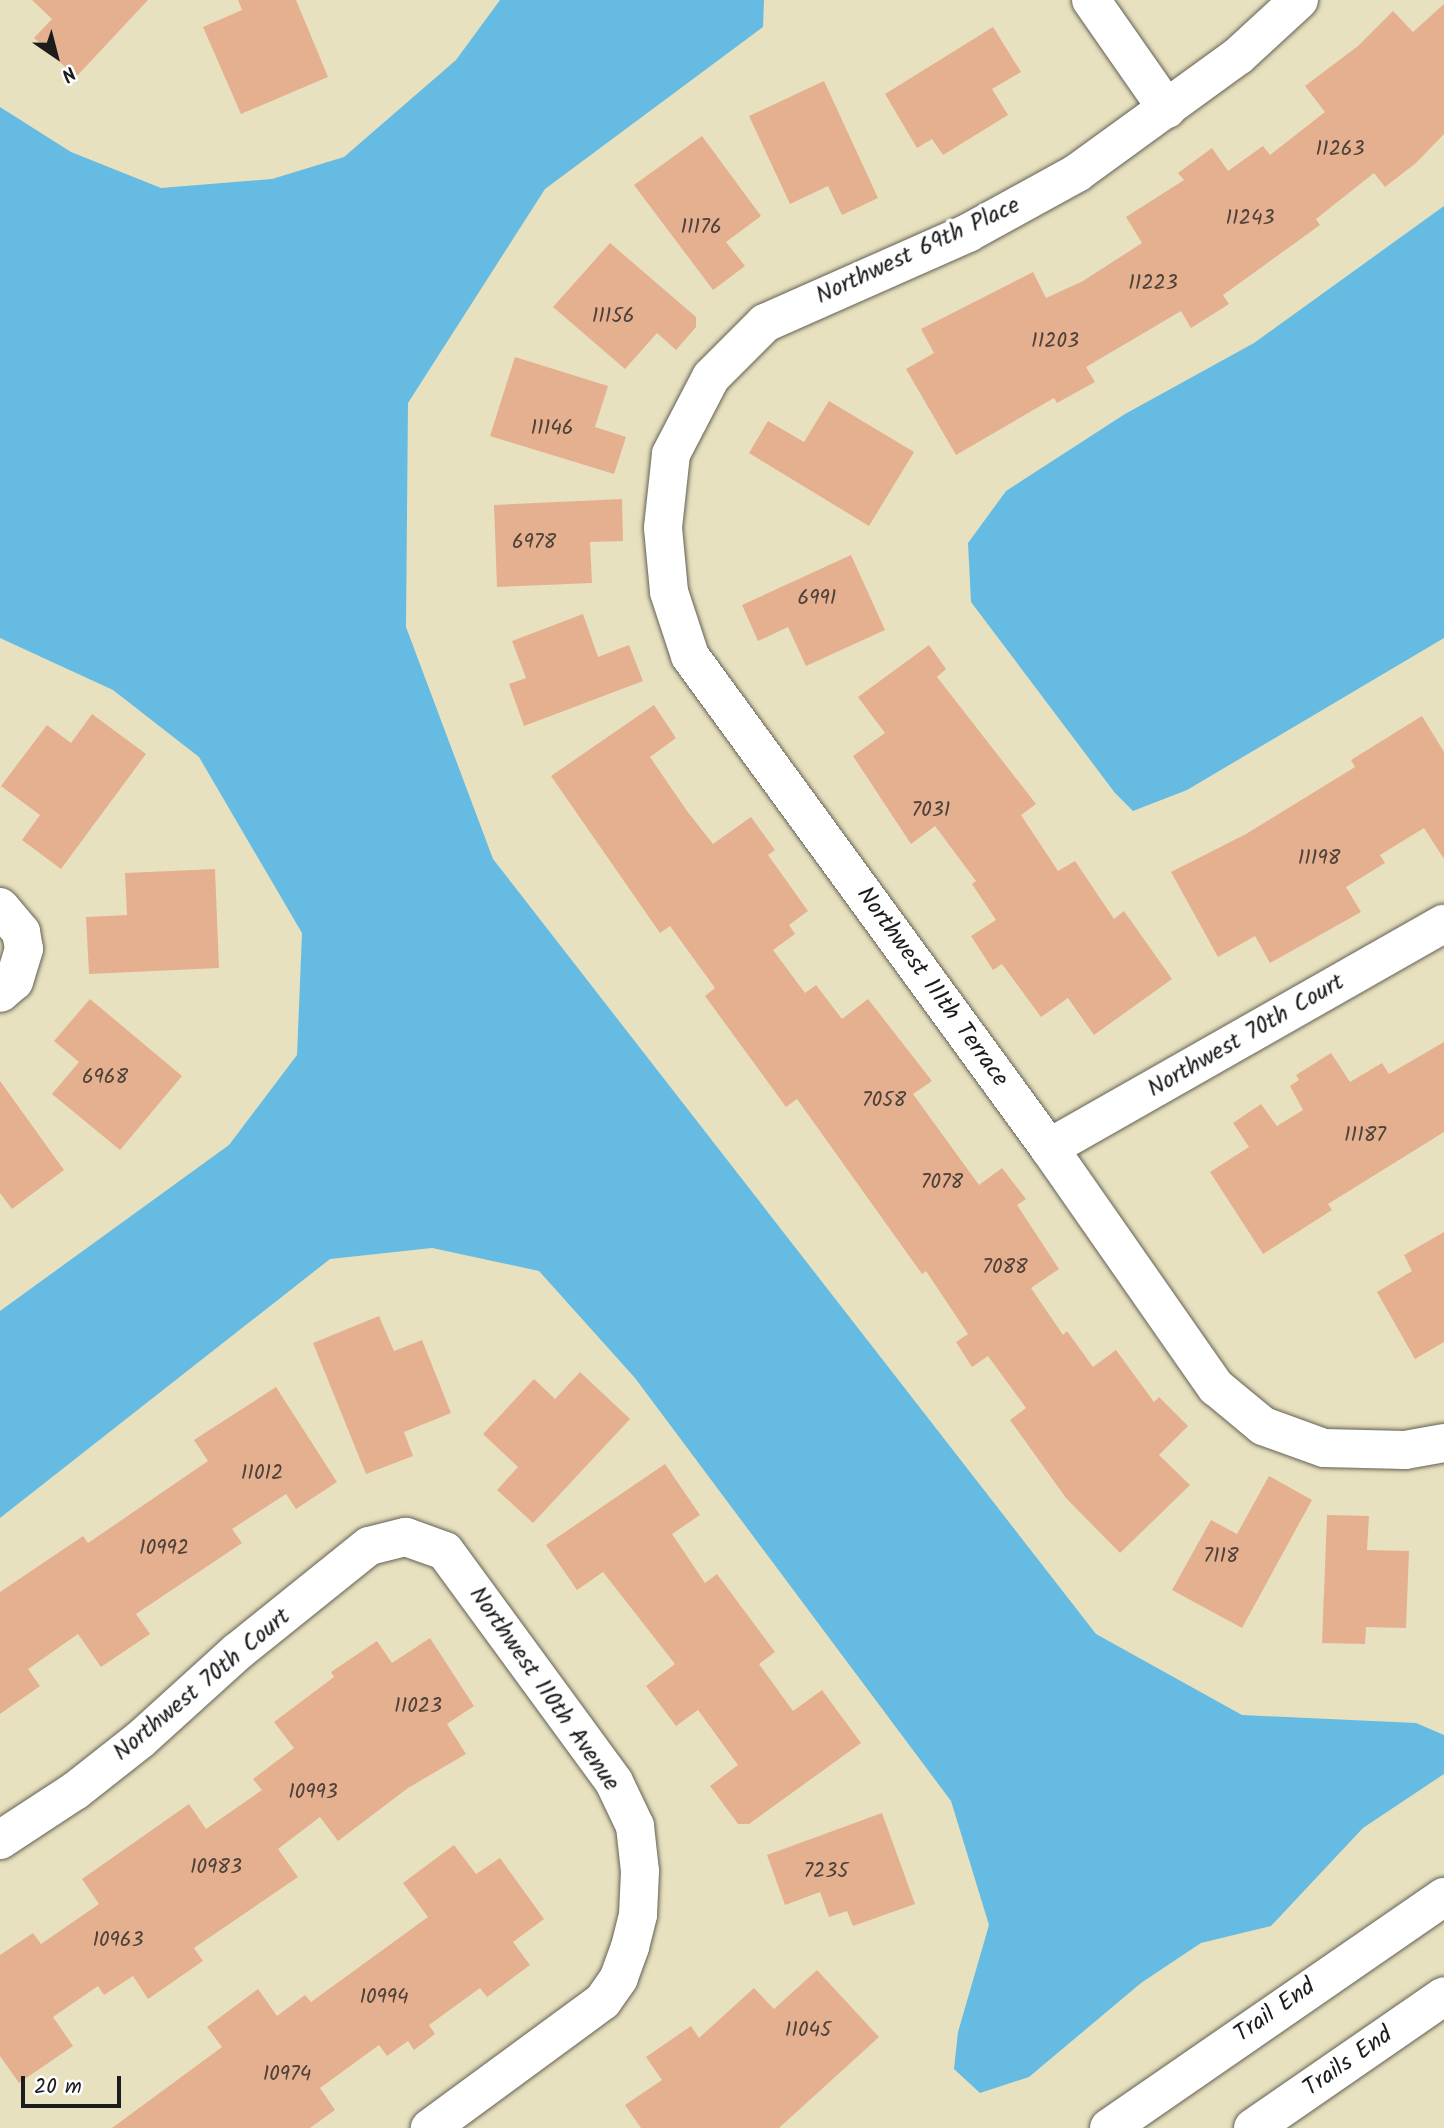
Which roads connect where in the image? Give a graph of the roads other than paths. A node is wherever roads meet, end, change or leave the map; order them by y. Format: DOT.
graph roads {
  1 [pos="1091,0"];
  2 [pos="1299,0"];
  3 [pos="1167,109"];
  4 [pos="671,454"];
  5 [pos="0,907"];
  6 [pos="1444,924"];
  7 [pos="0,993"];
  8 [pos="1049,1148"];
  9 [pos="1444,1443"];
  10 [pos="406,1537"];
  11 [pos="0,1840"];
  12 [pos="1444,1897"];
  13 [pos="1444,1996"];
  14 [pos="430,2128"];
  15 [pos="1109,2128"];
  16 [pos="1254,2128"];
  1 -- 3 [label="street"];
  2 -- 3 [label="street, Northwest 69th Place"];
  3 -- 4 [label="street, Northwest 69th Place"];
  4 -- 8 [label="street, Northwest 111th Terrace"];
  5 -- 7 [label="street"];
  6 -- 8 [label="street, Northwest 70th Court"];
  8 -- 9 [label="street, Northwest 111th Terrace"];
  10 -- 11 [label="street, Northwest 70th Court"];
  10 -- 14 [label="street, Northwest 110th Avenue"];
  12 -- 15 [label="street, Trail End"];
  13 -- 16 [label="street, Trails End"];
}
